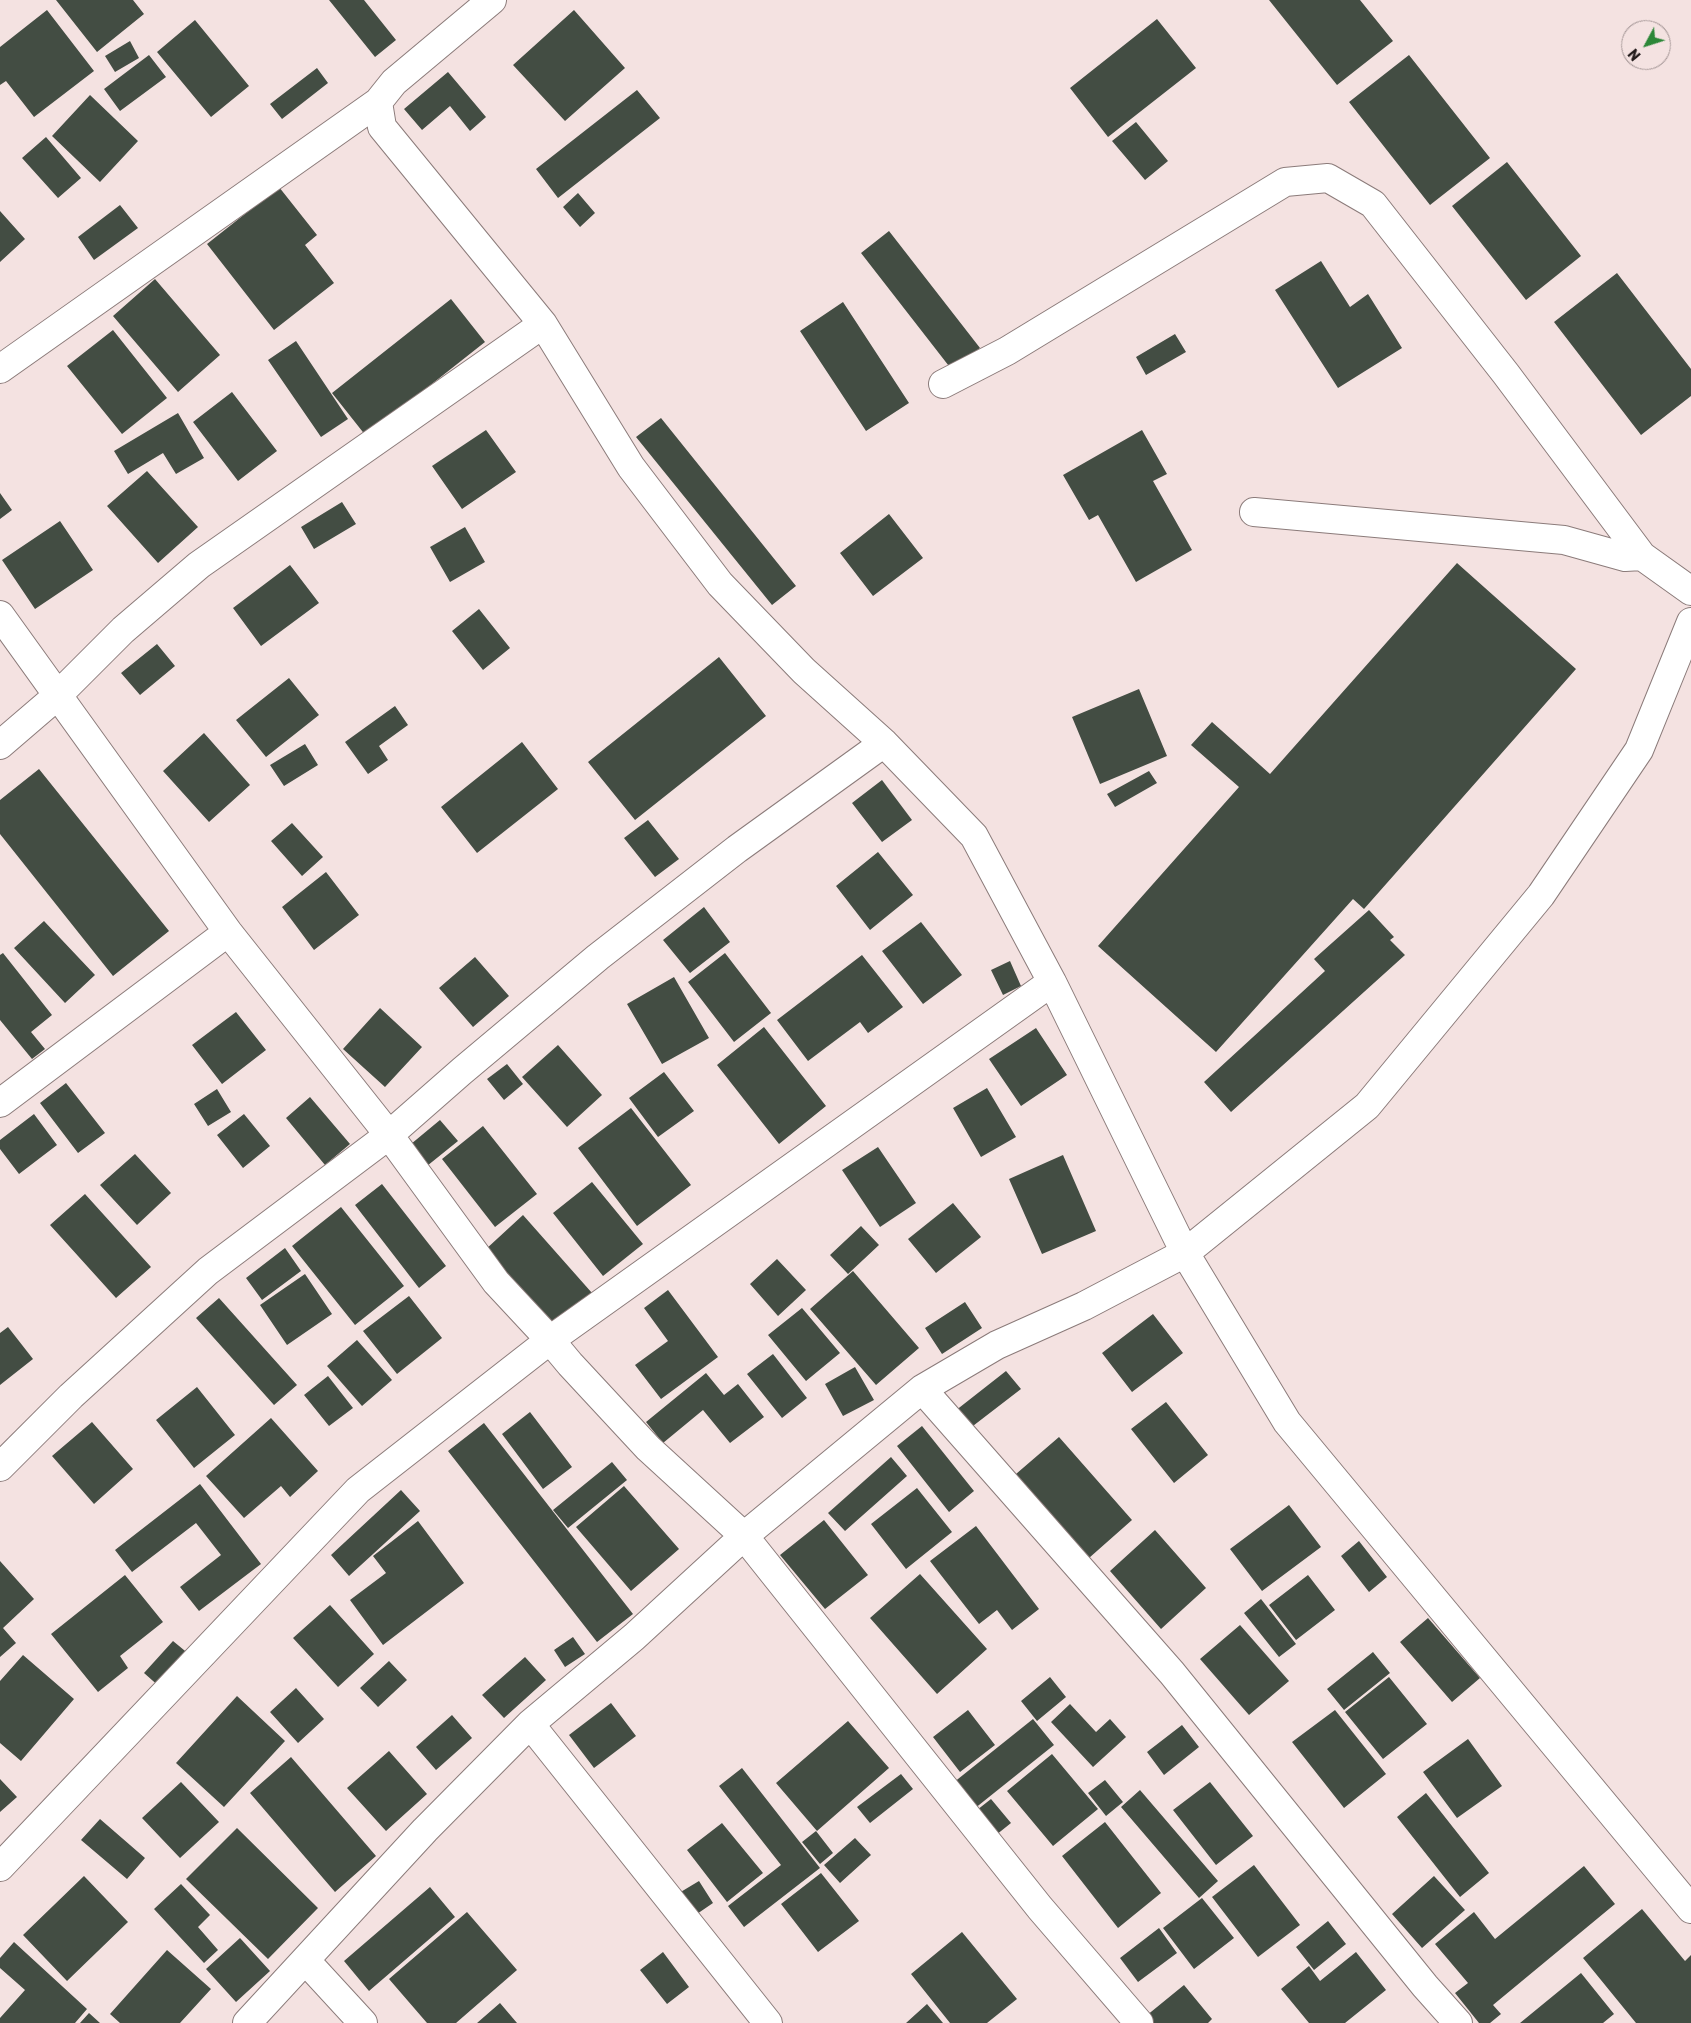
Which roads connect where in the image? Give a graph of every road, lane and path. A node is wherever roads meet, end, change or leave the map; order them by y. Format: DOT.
graph roads {
  1 [pos="492,0"];
  2 [pos="378,102"];
  3 [pos="543,324"];
  4 [pos="0,369"];
  5 [pos="943,384"];
  6 [pos="1254,512"];
  7 [pos="1642,556"];
  8 [pos="1691,591"];
  9 [pos="0,615"];
  10 [pos="1691,622"];
  11 [pos="57,696"];
  12 [pos="884,743"];
  13 [pos="0,745"];
  14 [pos="228,932"];
  15 [pos="1052,982"];
  16 [pos="0,1103"];
  17 [pos="389,1135"];
  18 [pos="1185,1253"];
  19 [pos="550,1340"];
  20 [pos="922,1389"];
  21 [pos="0,1467"];
  22 [pos="744,1536"];
  23 [pos="530,1724"];
  24 [pos="0,1867"];
  25 [pos="1691,1908"];
  26 [pos="306,1961"];
  27 [pos="248,2023"];
  28 [pos="363,2023"];
  29 [pos="768,2023"];
  30 [pos="1139,2023"];
  31 [pos="1458,2023"];
  1 -- 2 [label="street"];
  2 -- 3 [label="street"];
  2 -- 4 [label="street"];
  3 -- 11 [label="street"];
  3 -- 12 [label="street"];
  5 -- 7 [label="street"];
  6 -- 7 [label="street"];
  7 -- 8 [label="street"];
  9 -- 11 [label="street"];
  10 -- 18 [label="street"];
  11 -- 13 [label="street"];
  11 -- 14 [label="street"];
  12 -- 15 [label="street"];
  12 -- 17 [label="street"];
  14 -- 16 [label="street"];
  14 -- 17 [label="street"];
  15 -- 18 [label="street"];
  15 -- 19 [label="street"];
  17 -- 19 [label="street"];
  17 -- 21 [label="street"];
  18 -- 20 [label="street"];
  18 -- 25 [label="street"];
  19 -- 22 [label="street"];
  19 -- 24 [label="street"];
  20 -- 22 [label="street"];
  20 -- 31 [label="street"];
  22 -- 23 [label="street"];
  22 -- 30 [label="street"];
  23 -- 26 [label="street"];
  23 -- 29 [label="street"];
  26 -- 27 [label="street"];
  26 -- 28 [label="street"];
}
